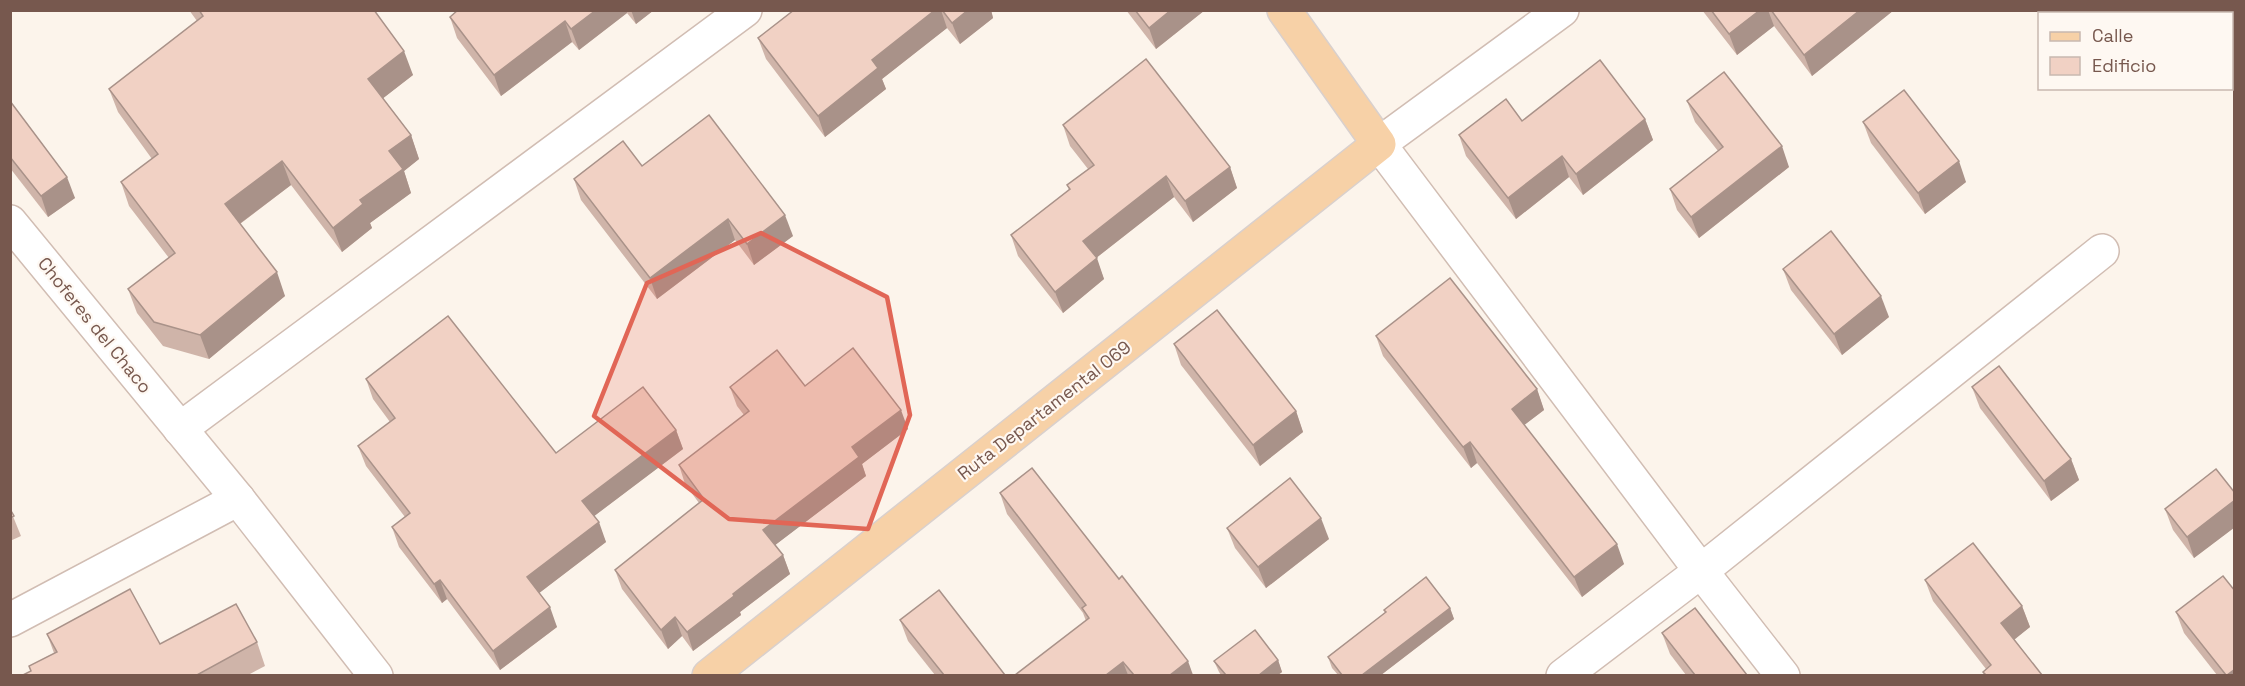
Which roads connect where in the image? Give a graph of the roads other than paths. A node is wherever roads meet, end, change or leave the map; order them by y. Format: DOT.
graph roads {
  1 [pos="745,10"];
  2 [pos="1284,10"];
  3 [pos="1562,10"];
  4 [pos="1379,144"];
  5 [pos="10,222"];
  6 [pos="2102,251"];
  7 [pos="180,429"];
  8 [pos="238,499"];
  9 [pos="1701,571"];
  10 [pos="10,620"];
  11 [pos="376,675"];
  12 [pos="709,675"];
  13 [pos="1563,675"];
  14 [pos="1783,675"];
  1 -- 7 [label="street"];
  2 -- 4 [label="main road"];
  3 -- 4 [label="street"];
  4 -- 9 [label="street"];
  4 -- 12 [label="main road, Ruta Departamental 069"];
  5 -- 7 [label="street, Choferes del Chaco"];
  6 -- 9 [label="street"];
  7 -- 8 [label="street, Choferes del Chaco"];
  8 -- 10 [label="street"];
  8 -- 11 [label="street, Choferes del Chaco"];
  9 -- 13 [label="street"];
  9 -- 14 [label="street"];
}
